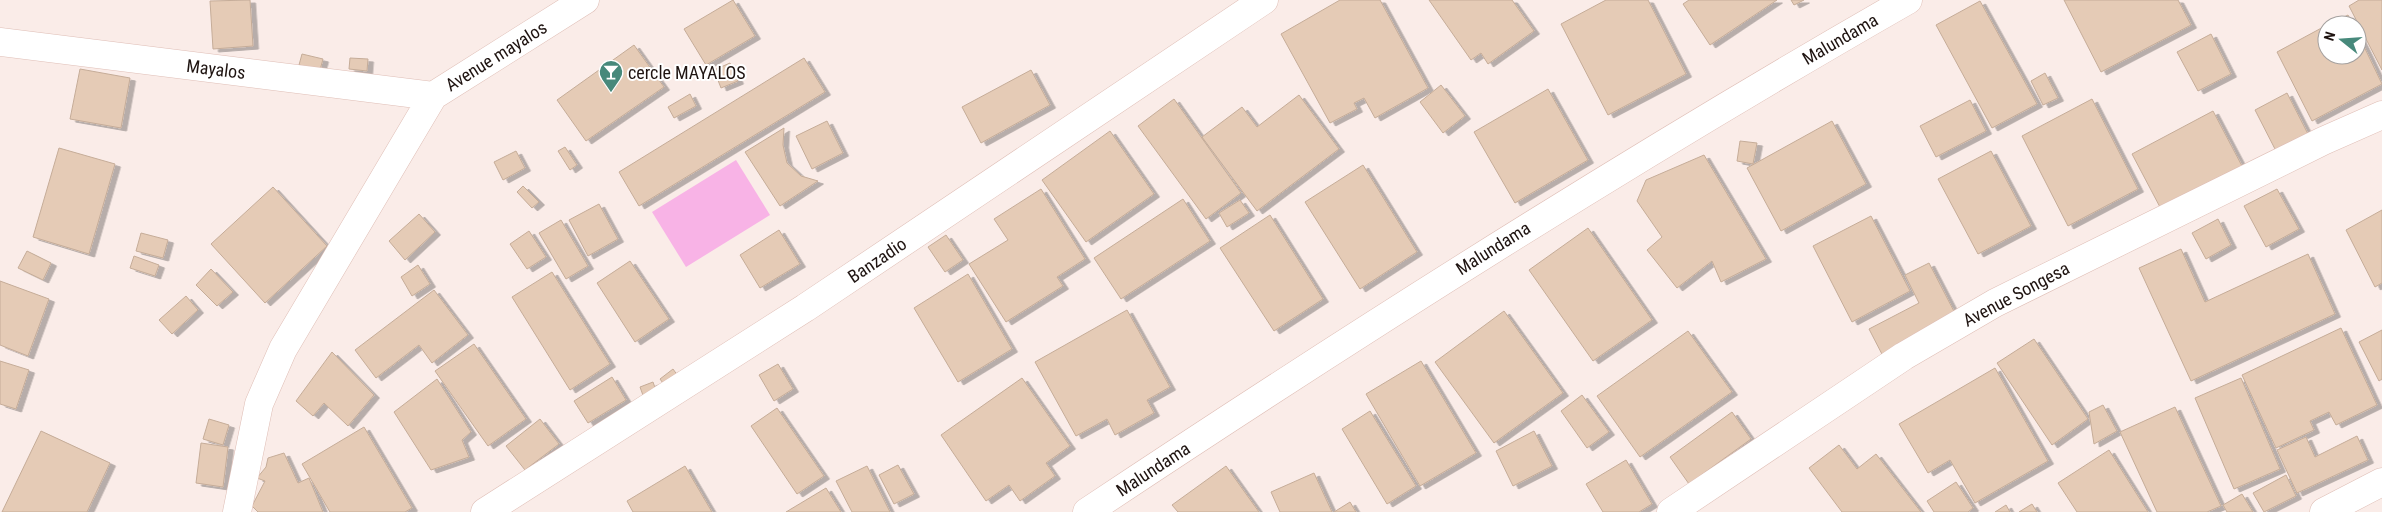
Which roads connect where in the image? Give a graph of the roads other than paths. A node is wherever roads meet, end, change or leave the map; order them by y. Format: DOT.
graph roads {
  1 [pos="585,0"];
  2 [pos="1264,0"];
  3 [pos="1908,0"];
  4 [pos="0,42"];
  5 [pos="433,96"];
  6 [pos="2382,115"];
  7 [pos="2382,482"];
  8 [pos="237,512"];
  9 [pos="485,512"];
  10 [pos="1088,512"];
  11 [pos="1671,512"];
  12 [pos="2324,512"];
  1 -- 5 [label="street, Avenue mayalos"];
  2 -- 9 [label="street, Banzadio"];
  3 -- 10 [label="street, Malundama"];
  4 -- 5 [label="street, Mayalos"];
  5 -- 8 [label="street"];
  6 -- 11 [label="street, Avenue Songesa"];
  7 -- 12 [label="street"];
}
